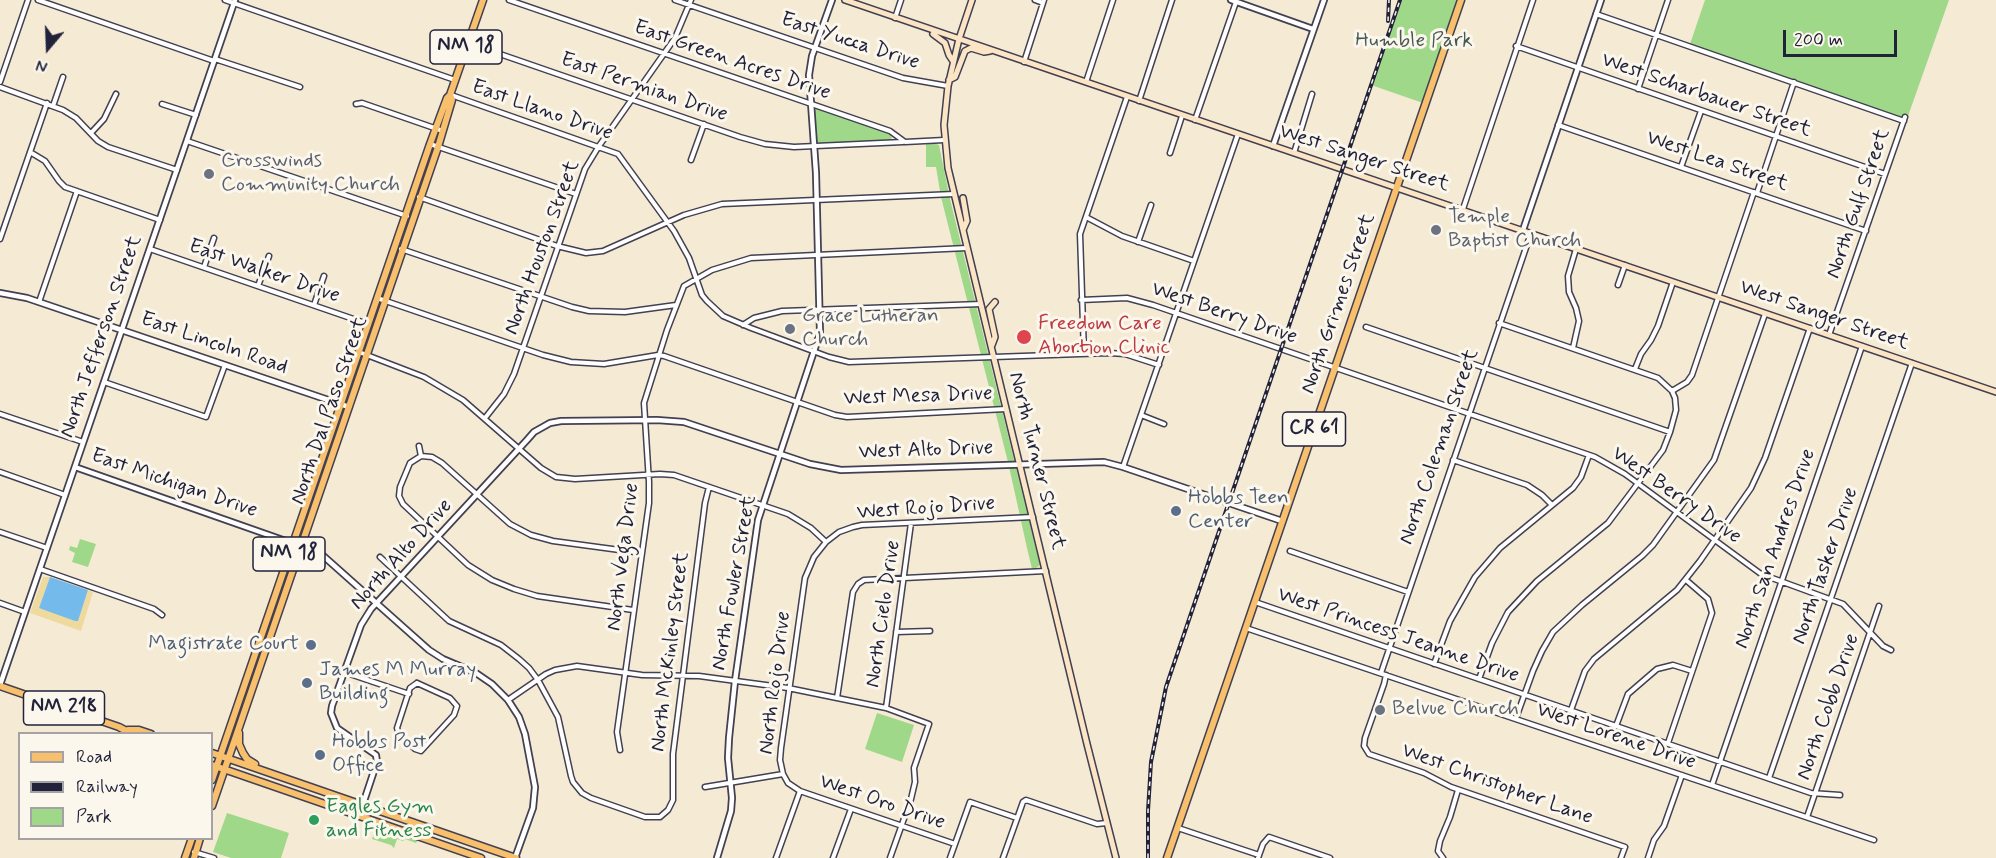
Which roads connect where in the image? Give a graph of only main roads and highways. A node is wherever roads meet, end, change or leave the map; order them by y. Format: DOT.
graph roads {
  1 [pos="483,0"];
  2 [pos="844,0"];
  3 [pos="972,0"];
  4 [pos="1461,0"];
  5 [pos="902,20"];
  6 [pos="959,39"];
  7 [pos="992,51"];
  8 [pos="953,61"];
  9 [pos="948,83"];
  10 [pos="439,130"];
  11 [pos="1397,187"];
  12 [pos="963,198"];
  13 [pos="963,230"];
  14 [pos="995,302"];
  15 [pos="992,346"];
  16 [pos="1996,392"];
  17 [pos="0,685"];
  18 [pos="238,729"];
  19 [pos="130,732"];
  20 [pos="145,732"];
  21 [pos="213,753"];
  22 [pos="220,756"];
  23 [pos="228,758"];
  24 [pos="214,766"];
  25 [pos="224,770"];
  26 [pos="262,770"];
  27 [pos="292,780"];
  28 [pos="285,791"];
  29 [pos="213,803"];
  30 [pos="191,840"];
  31 [pos="199,840"];
  32 [pos="195,855"];
  33 [pos="185,858"];
  34 [pos="481,858"];
  35 [pos="515,858"];
  36 [pos="1116,858"];
  37 [pos="1167,858"];
  1 -- 10 [label="main road, North Dal Paso Street / NM 18"];
  2 -- 5 [label="main road"];
  3 -- 6 [label="main road, North Turner Street"];
  4 -- 11 [label="main road, North Grimes Street / CR 61"];
  5 -- 6 [label="main road, West Sanger Street"];
  5 -- 8 [label="main road"];
  6 -- 7 [label="main road, West Sanger Street"];
  6 -- 8 [label="main road, North Turner Street"];
  7 -- 9 [label="main road"];
  7 -- 11 [label="main road, West Sanger Street"];
  8 -- 9 [label="main road, North Turner Street"];
  9 -- 13 [label="main road, North Turner Street"];
  10 -- 18 [label="main road, North Dal Paso Street / NM 18"];
  10 -- 22 [label="main road, North Dal Paso Street / NM 18"];
  11 -- 16 [label="main road, West Sanger Street"];
  11 -- 37 [label="main road, North Grimes Street / CR 61"];
  12 -- 13 [label="main road"];
  13 -- 15 [label="main road, North Turner Street"];
  14 -- 15 [label="main road"];
  15 -- 36 [label="main road, North Turner Street"];
  17 -- 19 [label="main road, NM 218"];
  18 -- 23 [label="main road, North Dal Paso Street / NM 18"];
  18 -- 26 [label="main road"];
  19 -- 20 [label="main road, NM 218"];
  21 -- 22 [label="main road"];
  22 -- 23 [label="main road"];
  22 -- 24 [label="main road, North Dal Paso Street"];
  23 -- 25 [label="main road, North Dal Paso Street"];
  23 -- 26 [label="main road"];
  24 -- 25 [label="main road"];
  25 -- 28 [label="main road"];
  25 -- 29 [label="main road, North Dal Paso Street"];
  26 -- 27 [label="main road"];
  27 -- 28 [label="main road"];
  27 -- 35 [label="main road"];
  28 -- 34 [label="main road"];
  30 -- 33 [label="main road"];
  31 -- 32 [label="main road"];
}
